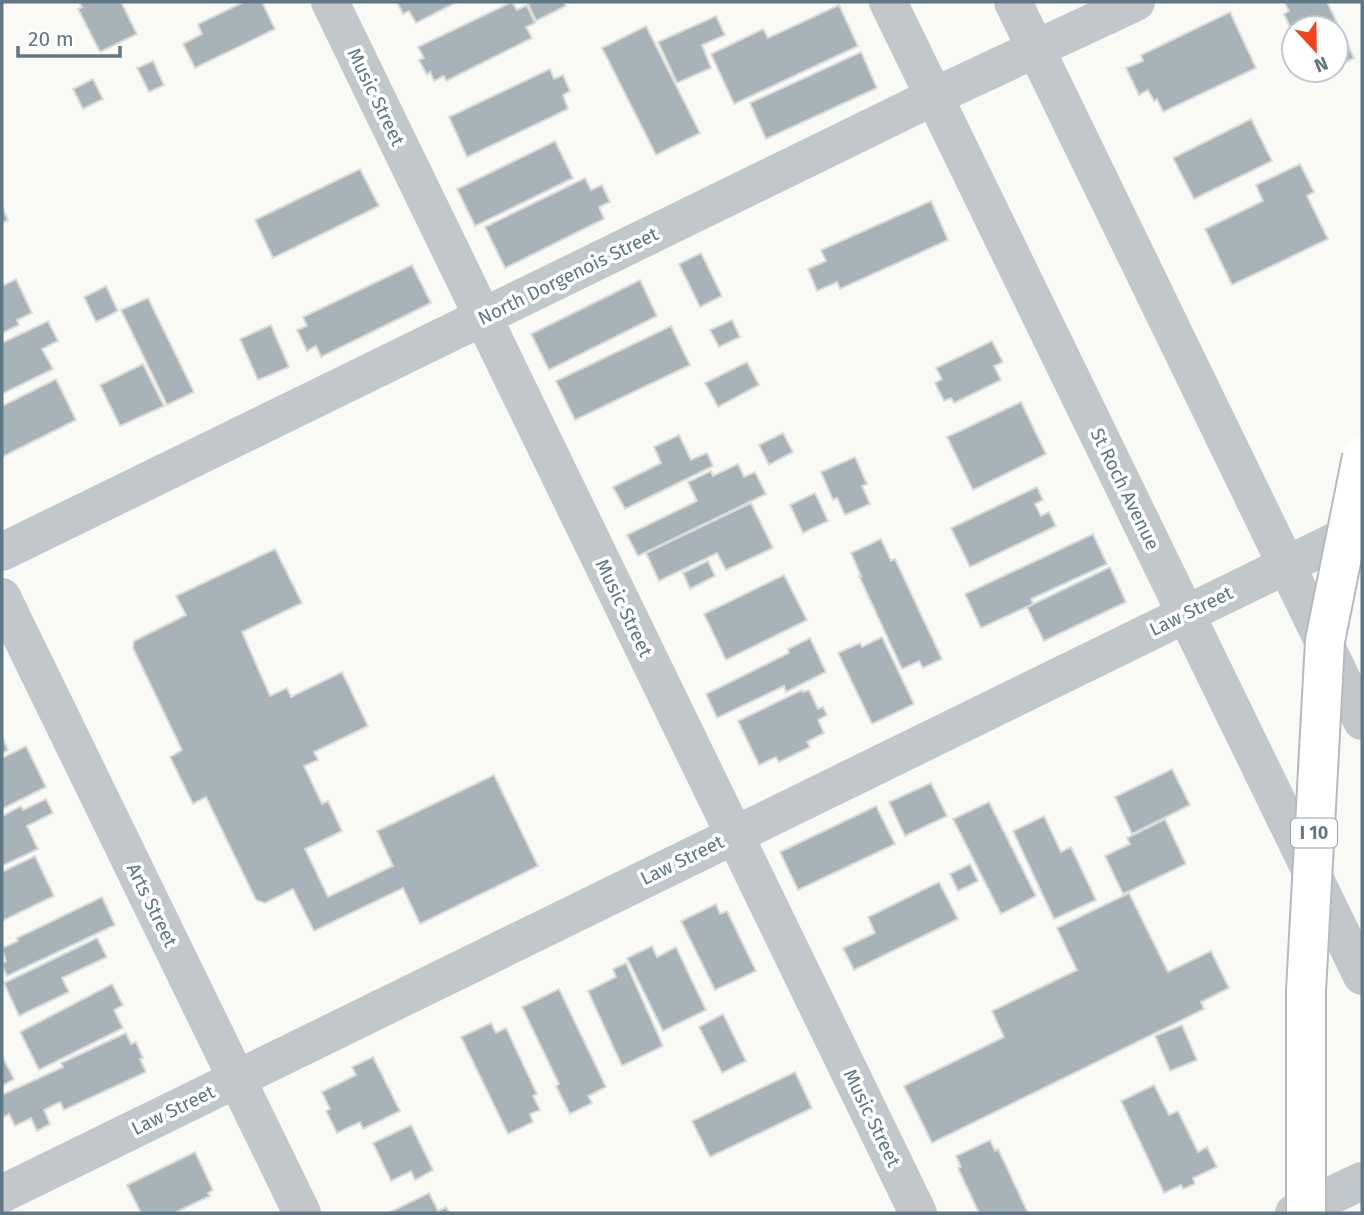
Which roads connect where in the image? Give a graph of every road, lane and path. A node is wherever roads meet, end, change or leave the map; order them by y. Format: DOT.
graph roads {
  1 [pos="330,2"];
  2 [pos="888,2"];
  3 [pos="1013,2"];
  4 [pos="1136,2"];
  5 [pos="1035,48"];
  6 [pos="935,96"];
  7 [pos="483,317"];
  8 [pos="1362,457"];
  9 [pos="1362,528"];
  10 [pos="2,552"];
  11 [pos="1286,563"];
  12 [pos="2,597"];
  13 [pos="1186,613"];
  14 [pos="1362,721"];
  15 [pos="734,835"];
  16 [pos="1362,976"];
  17 [pos="236,1079"];
  18 [pos="1362,1181"];
  19 [pos="2,1194"];
  20 [pos="302,1213"];
  21 [pos="918,1213"];
  22 [pos="1294,1213"];
  23 [pos="1306,1213"];
  1 -- 7 [label="street, Music Street"];
  2 -- 6 [label="street, St Roch Avenue"];
  3 -- 5 [label="street"];
  4 -- 5 [label="street, North Dorgenois Street"];
  5 -- 6 [label="street, North Dorgenois Street"];
  5 -- 11 [label="street"];
  6 -- 7 [label="street, North Dorgenois Street"];
  6 -- 13 [label="street, St Roch Avenue"];
  7 -- 10 [label="street, North Dorgenois Street"];
  7 -- 15 [label="street, Music Street"];
  8 -- 23 [label="highway, I 10, bridge"];
  9 -- 11 [label="street, Law Street"];
  11 -- 13 [label="street, Law Street"];
  11 -- 14 [label="street"];
  12 -- 17 [label="street, Arts Street"];
  13 -- 15 [label="street, Law Street"];
  13 -- 16 [label="street, St Roch Avenue"];
  15 -- 17 [label="street, Law Street"];
  15 -- 21 [label="street, Music Street"];
  17 -- 19 [label="street, Law Street"];
  17 -- 20 [label="street, Arts Street"];
  18 -- 22 [label="street"];
}
